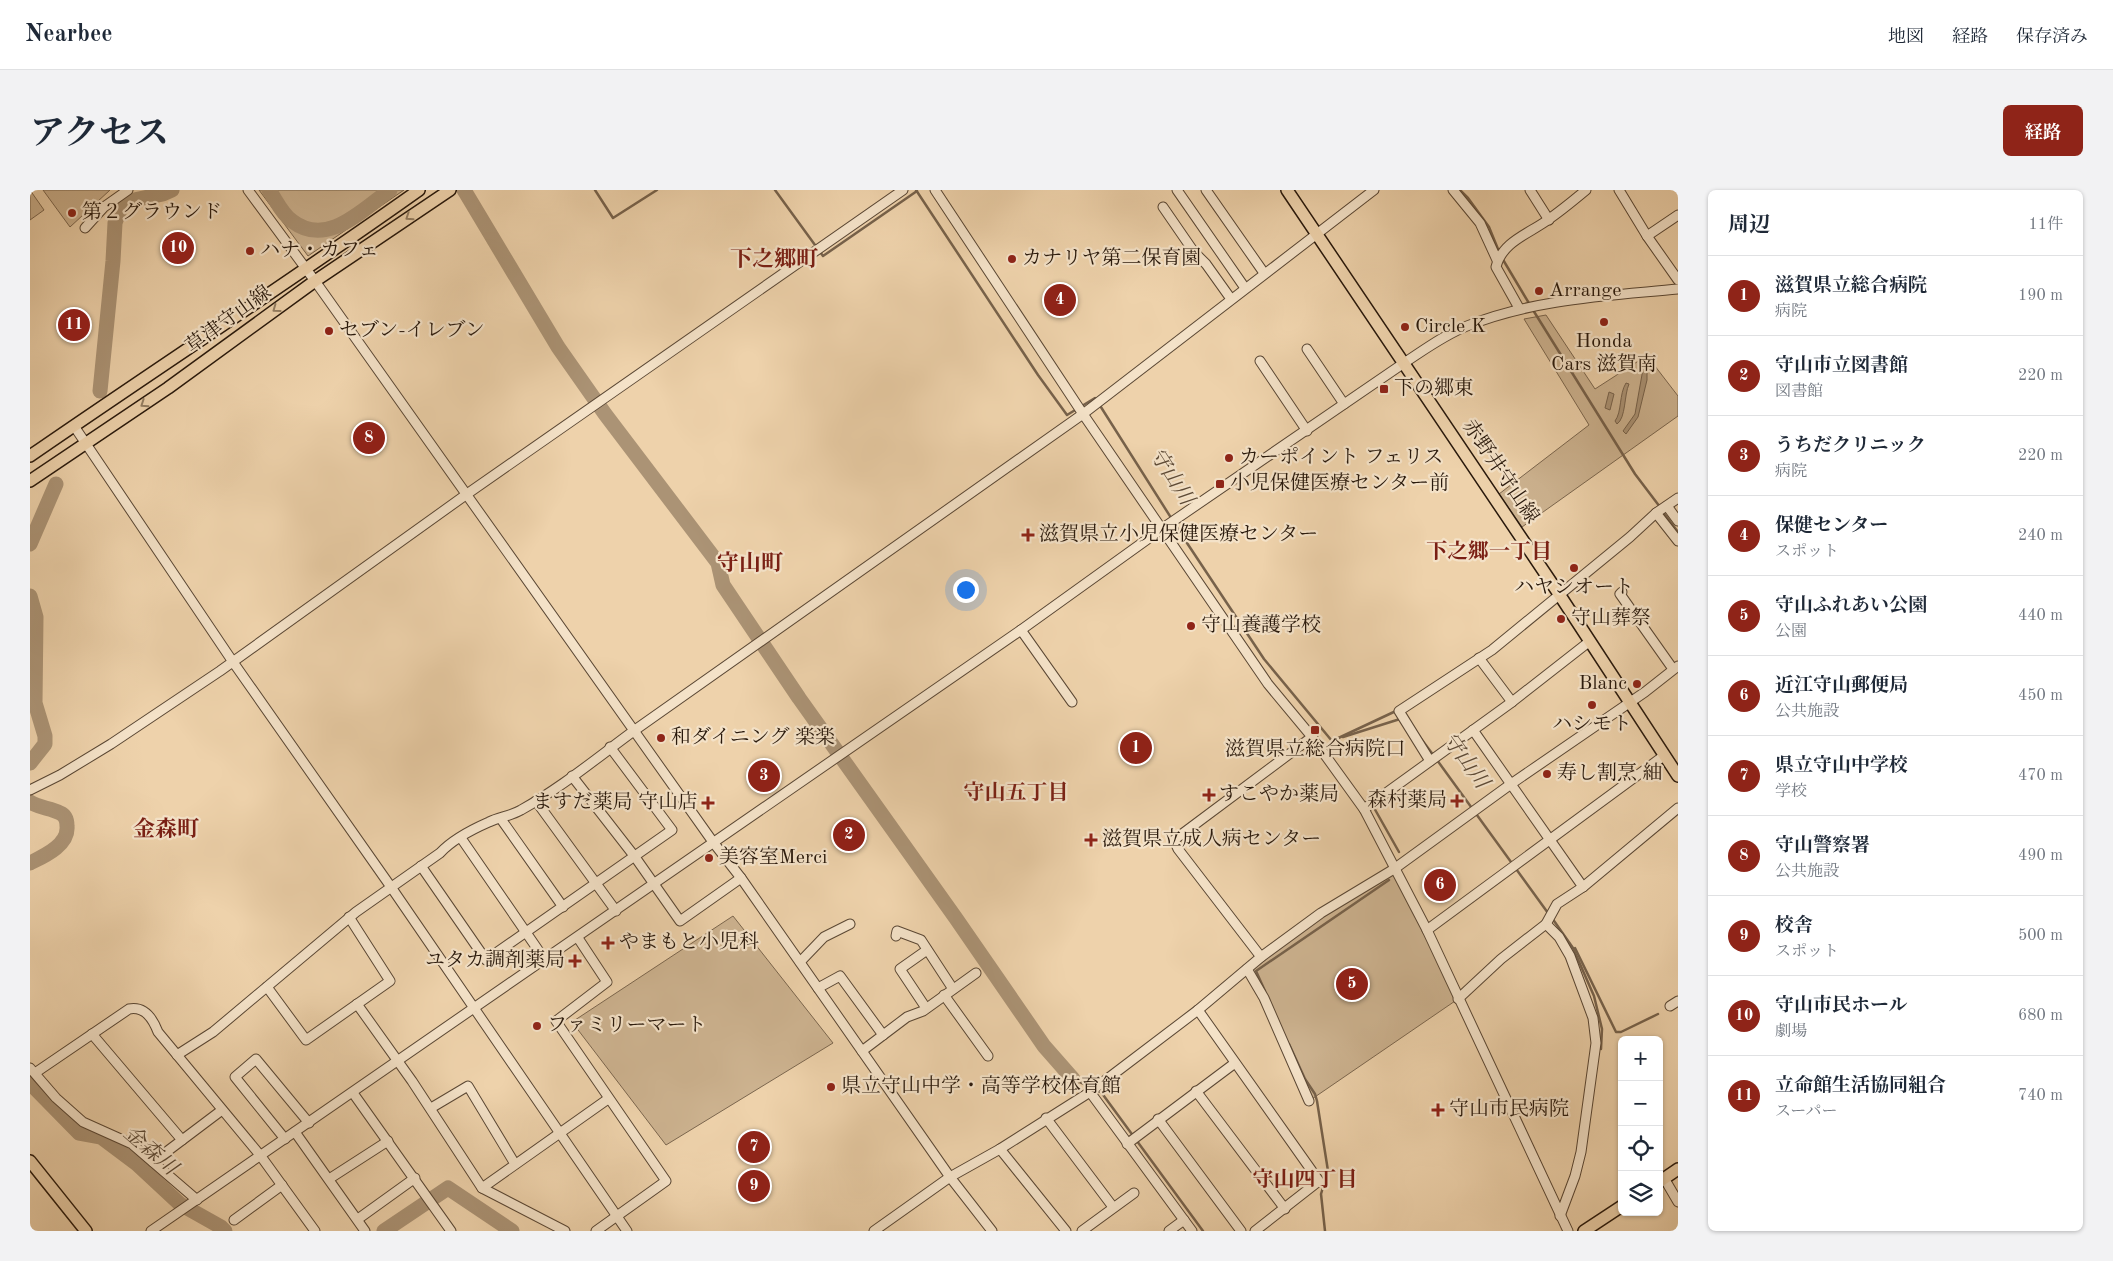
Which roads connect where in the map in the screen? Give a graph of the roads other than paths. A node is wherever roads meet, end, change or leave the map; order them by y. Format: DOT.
graph roads {
  1 [pos="128,190"];
  2 [pos="248,190"];
  3 [pos="419,190"];
  4 [pos="450,190"];
  5 [pos="903,190"];
  6 [pos="935,190"];
  7 [pos="1177,190"];
  8 [pos="1206,190"];
  9 [pos="1288,190"];
  10 [pos="1374,190"];
  11 [pos="1453,190"];
  12 [pos="1530,190"];
  13 [pos="1586,190"];
  14 [pos="1619,190"];
  15 [pos="1163,207"];
  16 [pos="1678,215"];
  17 [pos="1549,220"];
  18 [pos="85,228"];
  19 [pos="1317,233"];
  20 [pos="1647,236"];
  21 [pos="1499,257"];
  22 [pos="306,270"];
  23 [pos="1264,274"];
  24 [pos="1678,280"];
  25 [pos="315,281"];
  26 [pos="1245,288"];
  27 [pos="1678,289"];
  28 [pos="1231,299"];
  29 [pos="1519,308"];
  30 [pos="1307,349"];
  31 [pos="1260,361"];
  32 [pos="1404,362"];
  33 [pos="1344,404"];
  34 [pos="1083,414"];
  35 [pos="74,426"];
  36 [pos="1307,430"];
  37 [pos="86,443"];
  38 [pos="30,456"];
  39 [pos="30,481"];
  40 [pos="467,494"];
  41 [pos="1678,498"];
  42 [pos="1667,506"];
  43 [pos="1656,513"];
  44 [pos="1678,521"];
  45 [pos="1163,528"];
  46 [pos="1678,541"];
  47 [pos="1622,592"];
  48 [pos="1559,594"];
  49 [pos="1021,630"];
  50 [pos="1590,641"];
  51 [pos="1479,658"];
  52 [pos="233,662"];
  53 [pos="1675,668"];
  54 [pos="1072,702"];
  55 [pos="1512,702"];
  56 [pos="1630,702"];
  57 [pos="634,730"];
  58 [pos="1474,730"];
  59 [pos="1312,737"];
  60 [pos="610,748"];
  61 [pos="1665,755"];
  62 [pos="1430,761"];
  63 [pos="572,776"];
  64 [pos="1678,776"];
  65 [pos="1511,784"];
  66 [pos="30,790"];
  67 [pos="536,800"];
  68 [pos="1678,808"];
  69 [pos="1364,809"];
  70 [pos="501,819"];
  71 [pos="461,838"];
  72 [pos="1548,839"];
  73 [pos="713,842"];
  74 [pos="634,857"];
  75 [pos="421,866"];
  76 [pos="1394,869"];
  77 [pos="741,878"];
  78 [pos="596,884"];
  79 [pos="654,884"];
  80 [pos="391,887"];
  81 [pos="1583,887"];
  82 [pos="563,907"];
  83 [pos="616,911"];
  84 [pos="350,917"];
  85 [pos="850,924"];
  86 [pos="1546,924"];
  87 [pos="1427,930"];
  88 [pos="527,932"];
  89 [pos="896,936"];
  90 [pos="578,938"];
  91 [pos="927,950"];
  92 [pos="1261,957"];
  93 [pos="545,960"];
  94 [pos="800,962"];
  95 [pos="1247,969"];
  96 [pos="976,973"];
  97 [pos="267,988"];
  98 [pos="818,988"];
  99 [pos="953,989"];
  100 [pos="944,995"];
  101 [pos="1458,999"];
  102 [pos="357,1004"];
  103 [pos="474,1008"];
  104 [pos="926,1008"];
  105 [pos="1198,1010"];
  106 [pos="92,1034"];
  107 [pos="883,1034"];
  108 [pos="862,1050"];
  109 [pos="177,1055"];
  110 [pos="988,1056"];
  111 [pos="398,1061"];
  112 [pos="1235,1063"];
  113 [pos="32,1071"];
  114 [pos="1196,1091"];
  115 [pos="353,1092"];
  116 [pos="1090,1092"];
  117 [pos="608,1099"];
  118 [pos="1309,1100"];
  119 [pos="431,1108"];
  120 [pos="222,1110"];
  121 [pos="1046,1118"];
  122 [pos="1158,1119"];
  123 [pos="310,1123"];
  124 [pos="296,1132"];
  125 [pos="560,1132"];
  126 [pos="182,1140"];
  127 [pos="285,1140"];
  128 [pos="388,1141"];
  129 [pos="1127,1144"];
  130 [pos="1000,1148"];
  131 [pos="260,1155"];
  132 [pos="30,1161"];
  133 [pos="153,1162"];
  134 [pos="515,1164"];
  135 [pos="1678,1169"];
  136 [pos="950,1177"];
  137 [pos="414,1178"];
  138 [pos="330,1179"];
  139 [pos="1663,1179"];
  140 [pos="1663,1181"];
  141 [pos="282,1185"];
  142 [pos="482,1188"];
  143 [pos="1134,1193"];
  144 [pos="197,1200"];
  145 [pos="1678,1202"];
  146 [pos="1113,1206"];
  147 [pos="1285,1208"];
  148 [pos="1618,1209"];
  149 [pos="617,1216"];
  150 [pos="1560,1216"];
  151 [pos="358,1219"];
  152 [pos="234,1220"];
  153 [pos="1184,1220"];
  154 [pos="448,1230"];
  155 [pos="86,1231"];
  156 [pos="151,1231"];
  157 [pos="316,1231"];
  158 [pos="365,1231"];
  159 [pos="565,1231"];
  160 [pos="596,1231"];
  161 [pos="628,1231"];
  162 [pos="874,1231"];
  163 [pos="992,1231"];
  164 [pos="1066,1231"];
  165 [pos="1082,1231"];
  166 [pos="1169,1231"];
  167 [pos="1192,1231"];
  168 [pos="1241,1231"];
  169 [pos="1255,1231"];
  170 [pos="1568,1231"];
  171 [pos="1584,1231"];
  1 -- 18 [label="street"];
  2 -- 22 [label="street"];
  3 -- 22 [label="main road, 草津守山線"];
  4 -- 25 [label="main road, 草津守山線, one-way"];
  5 -- 40 [label="street"];
  6 -- 34 [label="street"];
  7 -- 26 [label="street"];
  8 -- 23 [label="street"];
  9 -- 19 [label="main road, 赤野井守山線"];
  10 -- 19 [label="street"];
  11 -- 21 [label="street"];
  12 -- 17 [label="street"];
  13 -- 17 [label="street"];
  14 -- 20 [label="street"];
  15 -- 28 [label="street"];
  16 -- 20 [label="street"];
  17 -- 21 [label="street"];
  19 -- 23 [label="street"];
  19 -- 32 [label="main road, 赤野井守山線"];
  20 -- 24 [label="street"];
  21 -- 29 [label="street"];
  22 -- 25 [label="street"];
  22 -- 35 [label="main road, 草津守山線"];
  23 -- 26 [label="street"];
  25 -- 37 [label="main road, 草津守山線, one-way"];
  25 -- 40 [label="street"];
  26 -- 28 [label="street"];
  27 -- 29 [label="street"];
  28 -- 34 [label="street"];
  29 -- 32 [label="street"];
  30 -- 33 [label="street"];
  31 -- 36 [label="street"];
  32 -- 33 [label="street"];
  32 -- 48 [label="main road, 赤野井守山線"];
  33 -- 36 [label="street"];
  34 -- 45 [label="street"];
  34 -- 57 [label="street"];
  35 -- 37 [label="street"];
  35 -- 38 [label="main road, 草津守山線"];
  36 -- 45 [label="street"];
  37 -- 39 [label="main road, 草津守山線"];
  37 -- 52 [label="street"];
  40 -- 52 [label="street"];
  40 -- 57 [label="street"];
  41 -- 42 [label="street"];
  42 -- 43 [label="street"];
  42 -- 44 [label="street"];
  43 -- 46 [label="street"];
  43 -- 48 [label="street"];
  45 -- 49 [label="street"];
  45 -- 59 [label="street"];
  47 -- 53 [label="street"];
  48 -- 50 [label="main road, 赤野井守山線"];
  48 -- 51 [label="street"];
  49 -- 54 [label="street"];
  49 -- 73 [label="street"];
  50 -- 55 [label="street"];
  50 -- 56 [label="main road, 赤野井守山線"];
  51 -- 55 [label="street"];
  51 -- 62 [label="street"];
  52 -- 66 [label="street"];
  52 -- 80 [label="street"];
  53 -- 56 [label="street"];
  55 -- 58 [label="street"];
  56 -- 61 [label="main road, 赤野井守山線"];
  56 -- 65 [label="street"];
  57 -- 60 [label="street"];
  57 -- 73 [label="street"];
  58 -- 62 [label="street"];
  58 -- 65 [label="street"];
  59 -- 69 [label="street"];
  59 -- 92 [label="street"];
  60 -- 63 [label="street"];
  60 -- 74 [label="street"];
  61 -- 64 [label="main road, 赤野井守山線"];
  61 -- 72 [label="street"];
  62 -- 69 [label="street"];
  63 -- 67 [label="street"];
  63 -- 74 [label="street"];
  65 -- 72 [label="street"];
  65 -- 76 [label="street"];
  67 -- 70 [label="street"];
  67 -- 78 [label="street"];
  68 -- 81 [label="street"];
  69 -- 76 [label="street"];
  70 -- 71 [label="street"];
  70 -- 82 [label="street"];
  71 -- 75 [label="street"];
  71 -- 88 [label="street"];
  72 -- 81 [label="street"];
  72 -- 87 [label="street"];
  73 -- 77 [label="street"];
  73 -- 79 [label="street"];
  74 -- 78 [label="street"];
  74 -- 79 [label="street"];
  75 -- 80 [label="street"];
  75 -- 88 [label="street"];
  76 -- 87 [label="street"];
  76 -- 92 [label="street"];
  77 -- 79 [label="street"];
  77 -- 94 [label="street"];
  78 -- 82 [label="street"];
  78 -- 83 [label="street"];
  79 -- 83 [label="street"];
  80 -- 84 [label="street"];
  80 -- 103 [label="street"];
  81 -- 86 [label="street"];
  82 -- 88 [label="street"];
  83 -- 90 [label="street"];
  84 -- 97 [label="street"];
  84 -- 102 [label="street"];
  85 -- 94 [label="street"];
  86 -- 101 [label="street"];
  86 -- 150 [label="street"];
  87 -- 101 [label="street"];
  88 -- 93 [label="street"];
  89 -- 91 [label="street"];
  90 -- 93 [label="street"];
  90 -- 117 [label="street"];
  91 -- 99 [label="street"];
  91 -- 104 [label="street"];
  92 -- 95 [label="street"];
  93 -- 103 [label="street"];
  94 -- 98 [label="street"];
  95 -- 105 [label="street"];
  95 -- 118 [label="street"];
  96 -- 99 [label="street"];
  97 -- 102 [label="street"];
  97 -- 109 [label="street"];
  98 -- 107 [label="street"];
  98 -- 108 [label="street"];
  99 -- 100 [label="street"];
  100 -- 104 [label="street"];
  100 -- 110 [label="street"];
  101 -- 150 [label="street"];
  102 -- 111 [label="street"];
  103 -- 111 [label="street"];
  103 -- 125 [label="street"];
  104 -- 107 [label="street"];
  105 -- 112 [label="street"];
  105 -- 116 [label="street"];
  106 -- 109 [label="street"];
  106 -- 113 [label="street"];
  106 -- 126 [label="street"];
  107 -- 108 [label="street"];
  108 -- 136 [label="street"];
  109 -- 120 [label="street"];
  111 -- 115 [label="street"];
  111 -- 119 [label="street"];
  112 -- 114 [label="street"];
  112 -- 147 [label="street"];
  113 -- 133 [label="street"];
  114 -- 122 [label="street"];
  114 -- 147 [label="street"];
  115 -- 123 [label="street"];
  115 -- 128 [label="street"];
  116 -- 121 [label="street"];
  116 -- 129 [label="street"];
  117 -- 125 [label="street"];
  117 -- 149 [label="street"];
  119 -- 134 [label="street"];
  119 -- 142 [label="street"];
  120 -- 126 [label="street"];
  120 -- 131 [label="street"];
  121 -- 130 [label="street"];
  121 -- 146 [label="street"];
  122 -- 129 [label="street"];
  122 -- 168 [label="street"];
  123 -- 124 [label="street"];
  123 -- 127 [label="street"];
  124 -- 127 [label="street"];
  124 -- 138 [label="street"];
  125 -- 134 [label="street"];
  125 -- 149 [label="street"];
  126 -- 133 [label="street"];
  127 -- 131 [label="street"];
  128 -- 137 [label="street"];
  128 -- 138 [label="street"];
  129 -- 153 [label="street"];
  130 -- 136 [label="street"];
  130 -- 164 [label="street"];
  131 -- 141 [label="street"];
  131 -- 144 [label="street"];
  132 -- 155 [label="main road"];
  133 -- 144 [label="street"];
  134 -- 142 [label="street"];
  135 -- 139 [label="main road"];
  136 -- 162 [label="street"];
  136 -- 163 [label="street"];
  137 -- 151 [label="street"];
  137 -- 154 [label="street"];
  138 -- 151 [label="street"];
  140 -- 145 [label="street"];
  141 -- 152 [label="street"];
  141 -- 157 [label="street"];
  142 -- 159 [label="street"];
  143 -- 146 [label="street"];
  144 -- 156 [label="street"];
  146 -- 165 [label="street"];
  147 -- 169 [label="street"];
  148 -- 171 [label="main road"];
  149 -- 160 [label="street"];
  149 -- 161 [label="street"];
  150 -- 170 [label="street"];
  151 -- 158 [label="street"];
  153 -- 166 [label="street"];
  153 -- 167 [label="street"];
}
